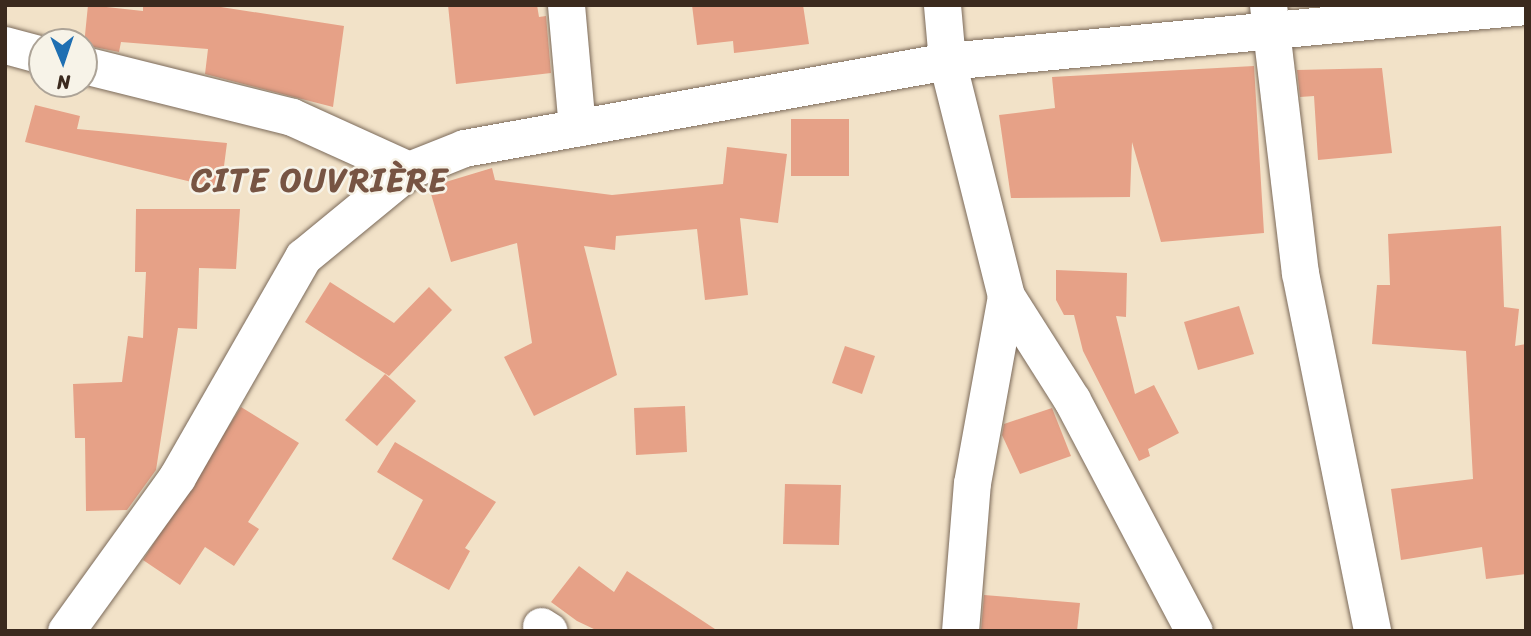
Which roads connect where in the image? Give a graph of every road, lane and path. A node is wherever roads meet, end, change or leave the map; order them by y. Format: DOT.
graph roads {
  1 [pos="566,5"];
  2 [pos="942,5"];
  3 [pos="1526,6"];
  4 [pos="1270,19"];
  5 [pos="5,46"];
  6 [pos="28,52"];
  7 [pos="947,61"];
  8 [pos="98,68"];
  9 [pos="577,128"];
  10 [pos="409,170"];
  11 [pos="1006,296"];
  12 [pos="66,631"];
  13 [pos="960,631"];
  14 [pos="1194,631"];
  15 [pos="1372,631"];
  1 -- 9 [label="street"];
  2 -- 7 [label="street"];
  3 -- 4 [label="street"];
  4 -- 7 [label="street"];
  4 -- 15 [label="street"];
  5 -- 6 [label="street"];
  7 -- 9 [label="street"];
  7 -- 11 [label="street"];
  8 -- 10 [label="street"];
  9 -- 10 [label="street"];
  10 -- 12 [label="street"];
  11 -- 13 [label="street"];
  11 -- 14 [label="street"];
}
